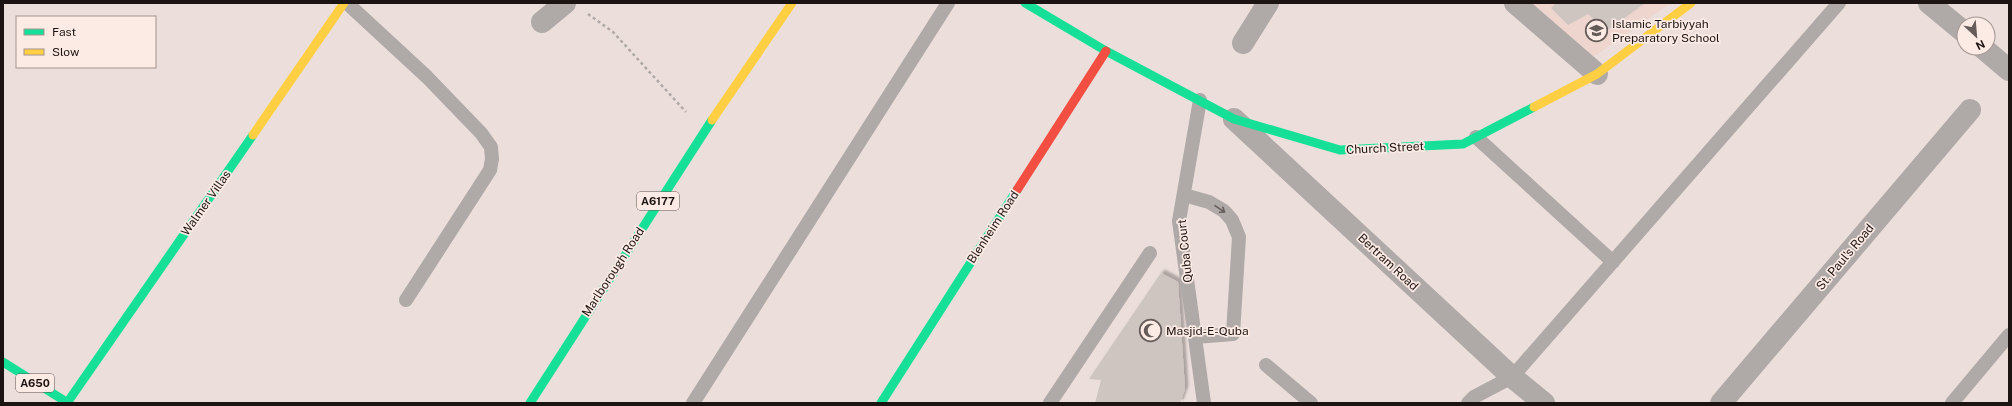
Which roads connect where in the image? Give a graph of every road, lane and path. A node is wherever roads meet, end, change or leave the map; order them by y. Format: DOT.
graph roads {
  1 [pos="344,3"];
  2 [pos="347,3"];
  3 [pos="565,3"];
  4 [pos="792,3"];
  5 [pos="948,3"];
  6 [pos="1025,3"];
  7 [pos="1268,3"];
  8 [pos="1515,3"];
  9 [pos="1691,3"];
  10 [pos="1839,3"];
  11 [pos="1929,3"];
  12 [pos="584,11"];
  13 [pos="542,22"];
  14 [pos="1956,25"];
  15 [pos="1243,43"];
  16 [pos="1106,51"];
  17 [pos="1994,56"];
  18 [pos="2008,67"];
  19 [pos="1597,74"];
  20 [pos="1200,100"];
  21 [pos="1970,110"];
  22 [pos="1234,119"];
  23 [pos="704,130"];
  24 [pos="1476,137"];
  25 [pos="1184,195"];
  26 [pos="1150,253"];
  27 [pos="1613,262"];
  28 [pos="406,300"];
  29 [pos="2009,335"];
  30 [pos="1195,337"];
  31 [pos="3,362"];
  32 [pos="1266,364"];
  33 [pos="1512,377"];
  34 [pos="68,403"];
  35 [pos="530,403"];
  36 [pos="693,403"];
  37 [pos="881,403"];
  38 [pos="1050,403"];
  39 [pos="1204,403"];
  40 [pos="1311,403"];
  41 [pos="1468,403"];
  42 [pos="1544,403"];
  43 [pos="1721,403"];
  44 [pos="1952,403"];
  1 -- 34 [label="street, Walmer Villas"];
  2 -- 28 [label="lane"];
  3 -- 13 [label="street"];
  4 -- 23 [label="street, Marlborough Road / A6177"];
  5 -- 36 [label="lane"];
  6 -- 16 [label="street, Church Street"];
  7 -- 15 [label="street"];
  8 -- 19 [label="street"];
  9 -- 19 [label="street, Church Street"];
  10 -- 27 [label="lane"];
  11 -- 14 [label="street"];
  12 -- 23 [label="path"];
  16 -- 20 [label="street, Church Street"];
  16 -- 37 [label="street, Blenheim Road"];
  17 -- 18 [label="street"];
  19 -- 24 [label="street, Church Street"];
  20 -- 22 [label="street, Church Street"];
  20 -- 25 [label="lane, Quba Court"];
  21 -- 43 [label="street, St. Paul's Road"];
  22 -- 24 [label="street, Church Street"];
  22 -- 33 [label="street, Bertram Road"];
  23 -- 35 [label="street, Marlborough Road / A6177"];
  24 -- 27 [label="lane"];
  25 -- 30 [label="lane, Quba Court"];
  25 -- 30 [label="lane, one-way"];
  26 -- 38 [label="lane"];
  27 -- 33 [label="lane"];
  29 -- 44 [label="lane"];
  30 -- 39 [label="lane, Quba Court"];
  31 -- 34 [label="street, A650"];
  32 -- 40 [label="lane"];
  33 -- 41 [label="lane"];
  33 -- 42 [label="street, Bertram Road"];
}
